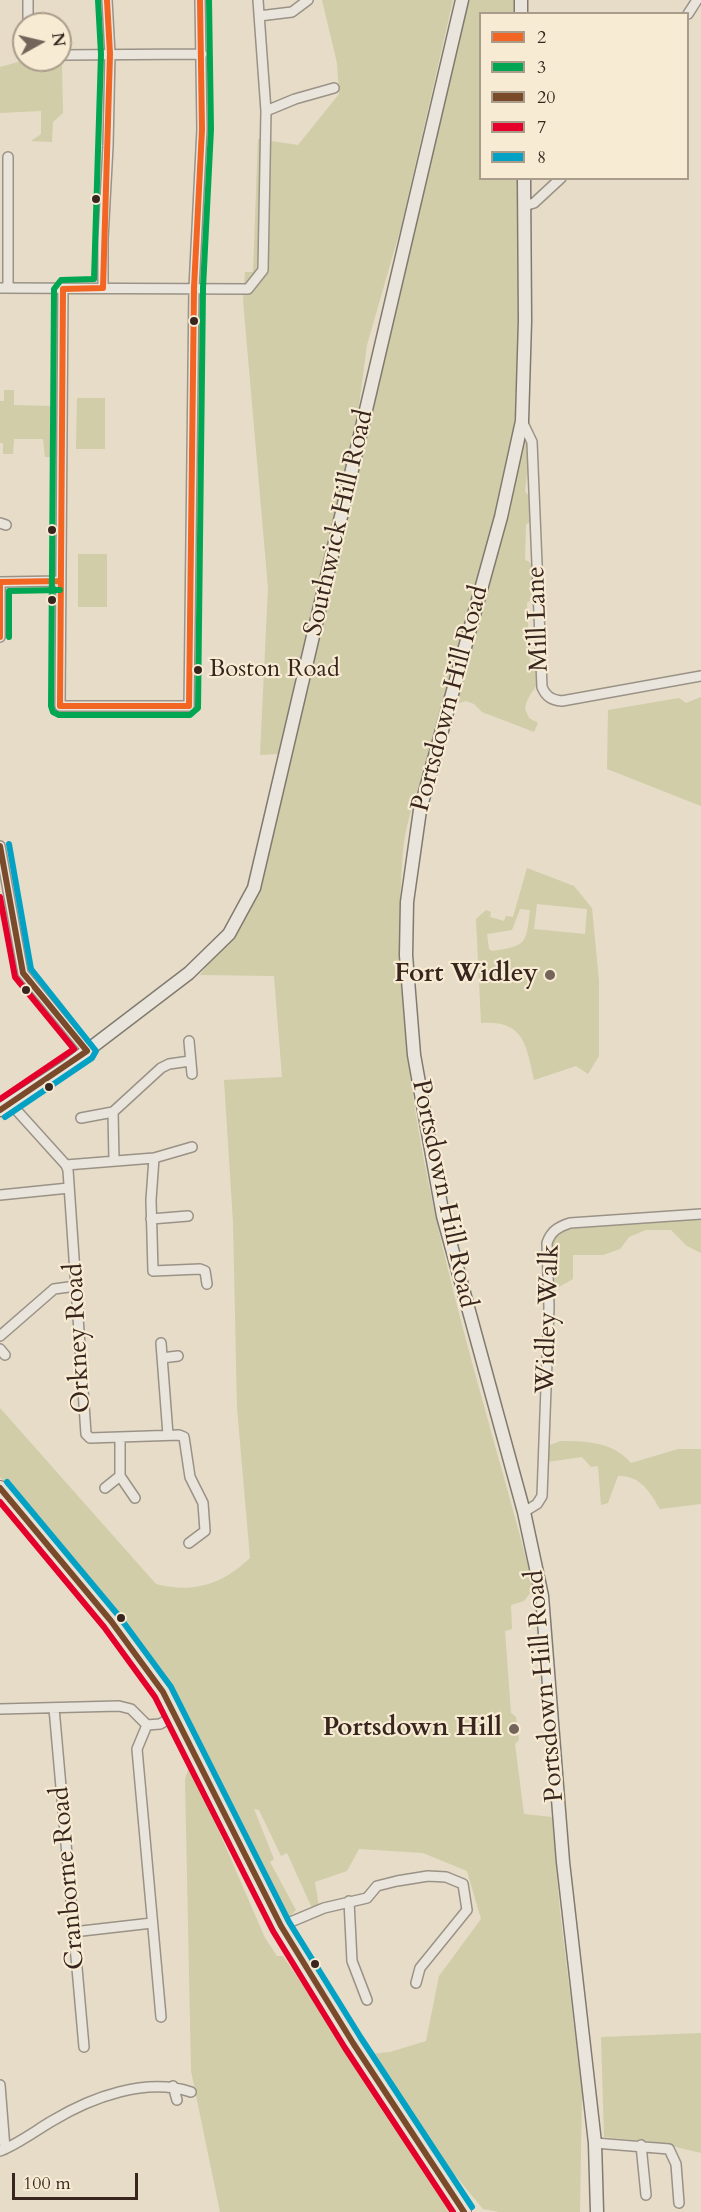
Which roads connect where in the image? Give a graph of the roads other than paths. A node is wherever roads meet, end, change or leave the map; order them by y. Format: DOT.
graph roads {
  1 [pos="107,0"];
  2 [pos="200,0"];
  3 [pos="258,0"];
  4 [pos="308,0"];
  5 [pos="462,0"];
  6 [pos="259,16"];
  7 [pos="110,54"];
  8 [pos="202,54"];
  9 [pos="72,55"];
  10 [pos="334,88"];
  11 [pos="266,111"];
  12 [pos="8,157"];
  13 [pos="524,180"];
  14 [pos="559,180"];
  15 [pos="524,206"];
  16 [pos="4,288"];
  17 [pos="63,288"];
  18 [pos="104,288"];
  19 [pos="194,288"];
  20 [pos="522,421"];
  21 [pos="60,581"];
  22 [pos="0,582"];
  23 [pos="0,637"];
  24 [pos="701,676"];
  25 [pos="0,846"];
  26 [pos="189,1041"];
  27 [pos="87,1052"];
  28 [pos="190,1061"];
  29 [pos="192,1074"];
  30 [pos="5,1107"];
  31 [pos="113,1112"];
  32 [pos="81,1118"];
  33 [pos="192,1147"];
  34 [pos="154,1158"];
  35 [pos="114,1160"];
  36 [pos="66,1165"];
  37 [pos="69,1188"];
  38 [pos="0,1195"];
  39 [pos="701,1214"];
  40 [pos="188,1216"];
  41 [pos="152,1219"];
  42 [pos="207,1284"];
  43 [pos="76,1286"];
  44 [pos="0,1336"];
  45 [pos="161,1343"];
  46 [pos="178,1356"];
  47 [pos="162,1358"];
  48 [pos="168,1435"];
  49 [pos="120,1437"];
  50 [pos="120,1476"];
  51 [pos="0,1488"];
  52 [pos="105,1488"];
  53 [pos="135,1498"];
  54 [pos="524,1512"];
  55 [pos="189,1543"];
  56 [pos="54,1708"];
  57 [pos="0,1709"];
  58 [pos="176,1715"];
  59 [pos="147,1725"];
  60 [pos="349,1901"];
  61 [pos="152,1923"];
  62 [pos="281,1926"];
  63 [pos="73,1932"];
  64 [pos="416,1983"];
  65 [pos="367,2000"];
  66 [pos="161,2017"];
  67 [pos="84,2047"];
  68 [pos="0,2085"];
  69 [pos="173,2086"];
  70 [pos="191,2092"];
  71 [pos="177,2100"];
  72 [pos="595,2143"];
  73 [pos="641,2145"];
  74 [pos="2,2150"];
  75 [pos="436,2167"];
  76 [pos="646,2195"];
  77 [pos="680,2203"];
  78 [pos="464,2212"];
  79 [pos="474,2212"];
  80 [pos="597,2212"];
  1 -- 7 [label="street"];
  2 -- 8 [label="street"];
  3 -- 6 [label="street"];
  4 -- 6 [label="street"];
  5 -- 27 [label="main road, Southwick Hill Road"];
  6 -- 11 [label="street"];
  7 -- 8 [label="street"];
  7 -- 9 [label="street"];
  7 -- 18 [label="street"];
  8 -- 19 [label="street"];
  10 -- 11 [label="street"];
  11 -- 19 [label="street"];
  12 -- 16 [label="street"];
  13 -- 15 [label="main road, Portsdown Hill Road"];
  14 -- 15 [label="street"];
  15 -- 20 [label="main road, Portsdown Hill Road"];
  16 -- 17 [label="street"];
  17 -- 18 [label="street"];
  17 -- 21 [label="street"];
  18 -- 19 [label="street"];
  19 -- 21 [label="street"];
  20 -- 24 [label="street, Mill Lane"];
  20 -- 54 [label="main road, Portsdown Hill Road"];
  21 -- 22 [label="street"];
  22 -- 23 [label="street"];
  25 -- 27 [label="street"];
  26 -- 28 [label="street"];
  27 -- 30 [label="main road, Southwick Hill Road"];
  28 -- 29 [label="street"];
  28 -- 31 [label="street"];
  30 -- 36 [label="street"];
  31 -- 32 [label="street"];
  31 -- 35 [label="street"];
  33 -- 34 [label="street"];
  34 -- 35 [label="street"];
  34 -- 41 [label="street"];
  35 -- 36 [label="street"];
  36 -- 37 [label="street, Orkney Road"];
  37 -- 38 [label="street"];
  37 -- 43 [label="street, Orkney Road"];
  39 -- 54 [label="street, Widley Walk"];
  40 -- 41 [label="street"];
  41 -- 42 [label="street"];
  43 -- 44 [label="street"];
  43 -- 49 [label="street, Orkney Road"];
  45 -- 47 [label="street"];
  46 -- 47 [label="street"];
  47 -- 48 [label="street"];
  48 -- 49 [label="street, Orkney Road"];
  48 -- 55 [label="street"];
  49 -- 50 [label="street"];
  50 -- 52 [label="street"];
  50 -- 53 [label="street"];
  51 -- 58 [label="main road"];
  54 -- 72 [label="main road, Portsdown Hill Road"];
  56 -- 57 [label="street"];
  56 -- 59 [label="street"];
  56 -- 63 [label="street, Cranborne Road"];
  58 -- 59 [label="street"];
  58 -- 62 [label="main road"];
  59 -- 61 [label="street"];
  60 -- 62 [label="street"];
  60 -- 64 [label="street"];
  60 -- 65 [label="street"];
  61 -- 63 [label="street"];
  61 -- 66 [label="street"];
  62 -- 75 [label="main road"];
  63 -- 67 [label="street, Cranborne Road"];
  68 -- 74 [label="street"];
  69 -- 70 [label="street"];
  69 -- 71 [label="street"];
  69 -- 74 [label="street"];
  72 -- 73 [label="street"];
  72 -- 80 [label="main road, Portsdown Hill Road"];
  73 -- 76 [label="street"];
  73 -- 77 [label="street"];
  75 -- 78 [label="main road"];
  75 -- 79 [label="main road"];
}
